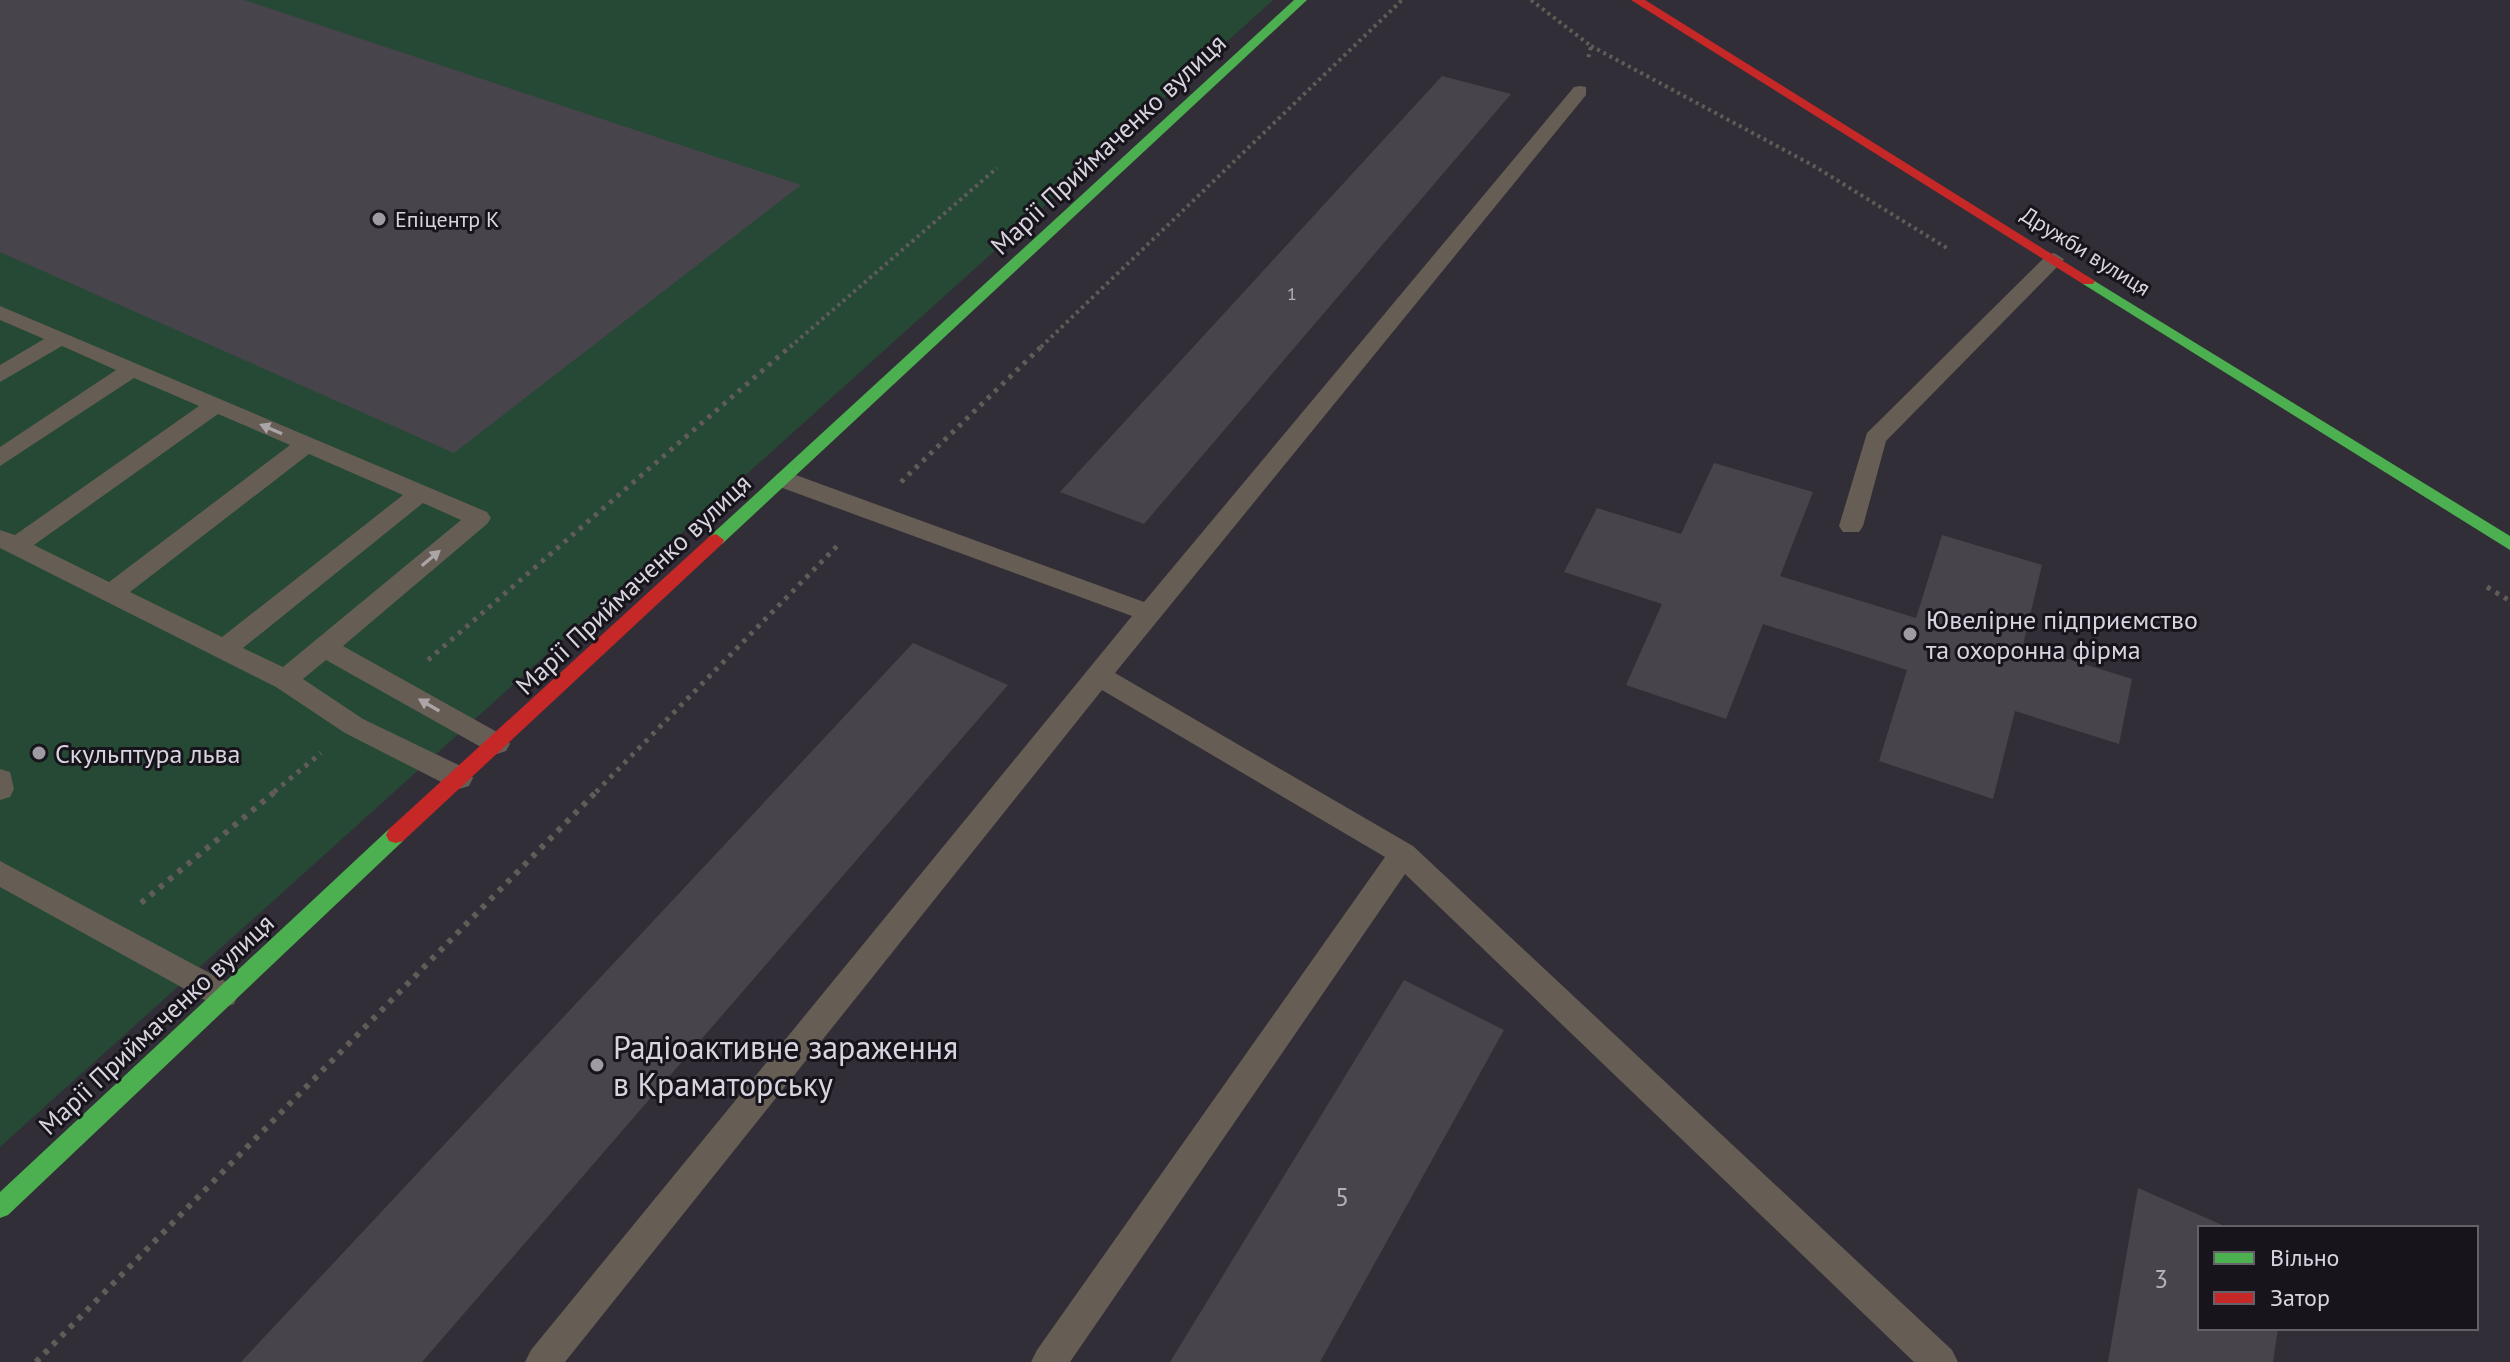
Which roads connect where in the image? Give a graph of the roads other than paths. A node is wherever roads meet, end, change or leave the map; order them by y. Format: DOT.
graph roads {
  1 [pos="1301,0"];
  2 [pos="1637,0"];
  3 [pos="1580,91"];
  4 [pos="2054,259"];
  5 [pos="0,312"];
  6 [pos="60,338"];
  7 [pos="132,369"];
  8 [pos="0,375"];
  9 [pos="216,405"];
  10 [pos="307,444"];
  11 [pos="0,458"];
  12 [pos="785,480"];
  13 [pos="421,493"];
  14 [pos="1851,526"];
  15 [pos="8,542"];
  16 [pos="2510,544"];
  17 [pos="110,594"];
  18 [pos="1149,613"];
  19 [pos="324,647"];
  20 [pos="223,650"];
  21 [pos="1098,675"];
  22 [pos="285,680"];
  23 [pos="497,744"];
  24 [pos="459,778"];
  25 [pos="0,780"];
  26 [pos="0,789"];
  27 [pos="1403,854"];
  28 [pos="0,873"];
  29 [pos="223,995"];
  30 [pos="0,1207"];
  31 [pos="543,1362"];
  32 [pos="1049,1362"];
  33 [pos="1940,1362"];
  1 -- 12 [label="street, Марії Приймаченко вулиця"];
  2 -- 4 [label="street, Дружби вулиця"];
  3 -- 18 [label="lane"];
  4 -- 14 [label="lane"];
  4 -- 16 [label="street, Дружби вулиця"];
  5 -- 6 [label="lane"];
  6 -- 7 [label="lane"];
  6 -- 8 [label="lane"];
  7 -- 9 [label="lane"];
  7 -- 11 [label="lane"];
  10 -- 9 [label="lane, one-way"];
  9 -- 15 [label="lane"];
  10 -- 13 [label="lane"];
  10 -- 17 [label="lane"];
  12 -- 18 [label="lane"];
  12 -- 23 [label="street, Марії Приймаченко вулиця"];
  19 -- 13 [label="lane, one-way"];
  13 -- 20 [label="lane"];
  15 -- 17 [label="lane"];
  17 -- 20 [label="lane"];
  18 -- 21 [label="lane"];
  19 -- 22 [label="lane"];
  23 -- 19 [label="lane, one-way"];
  20 -- 22 [label="lane"];
  21 -- 27 [label="lane"];
  21 -- 31 [label="lane"];
  22 -- 24 [label="lane"];
  23 -- 24 [label="street, Марії Приймаченко вулиця"];
  24 -- 29 [label="street, Марії Приймаченко вулиця"];
  25 -- 26 [label="lane"];
  27 -- 32 [label="lane"];
  27 -- 33 [label="lane"];
  28 -- 29 [label="lane"];
  29 -- 30 [label="street, Марії Приймаченко вулиця"];
}
